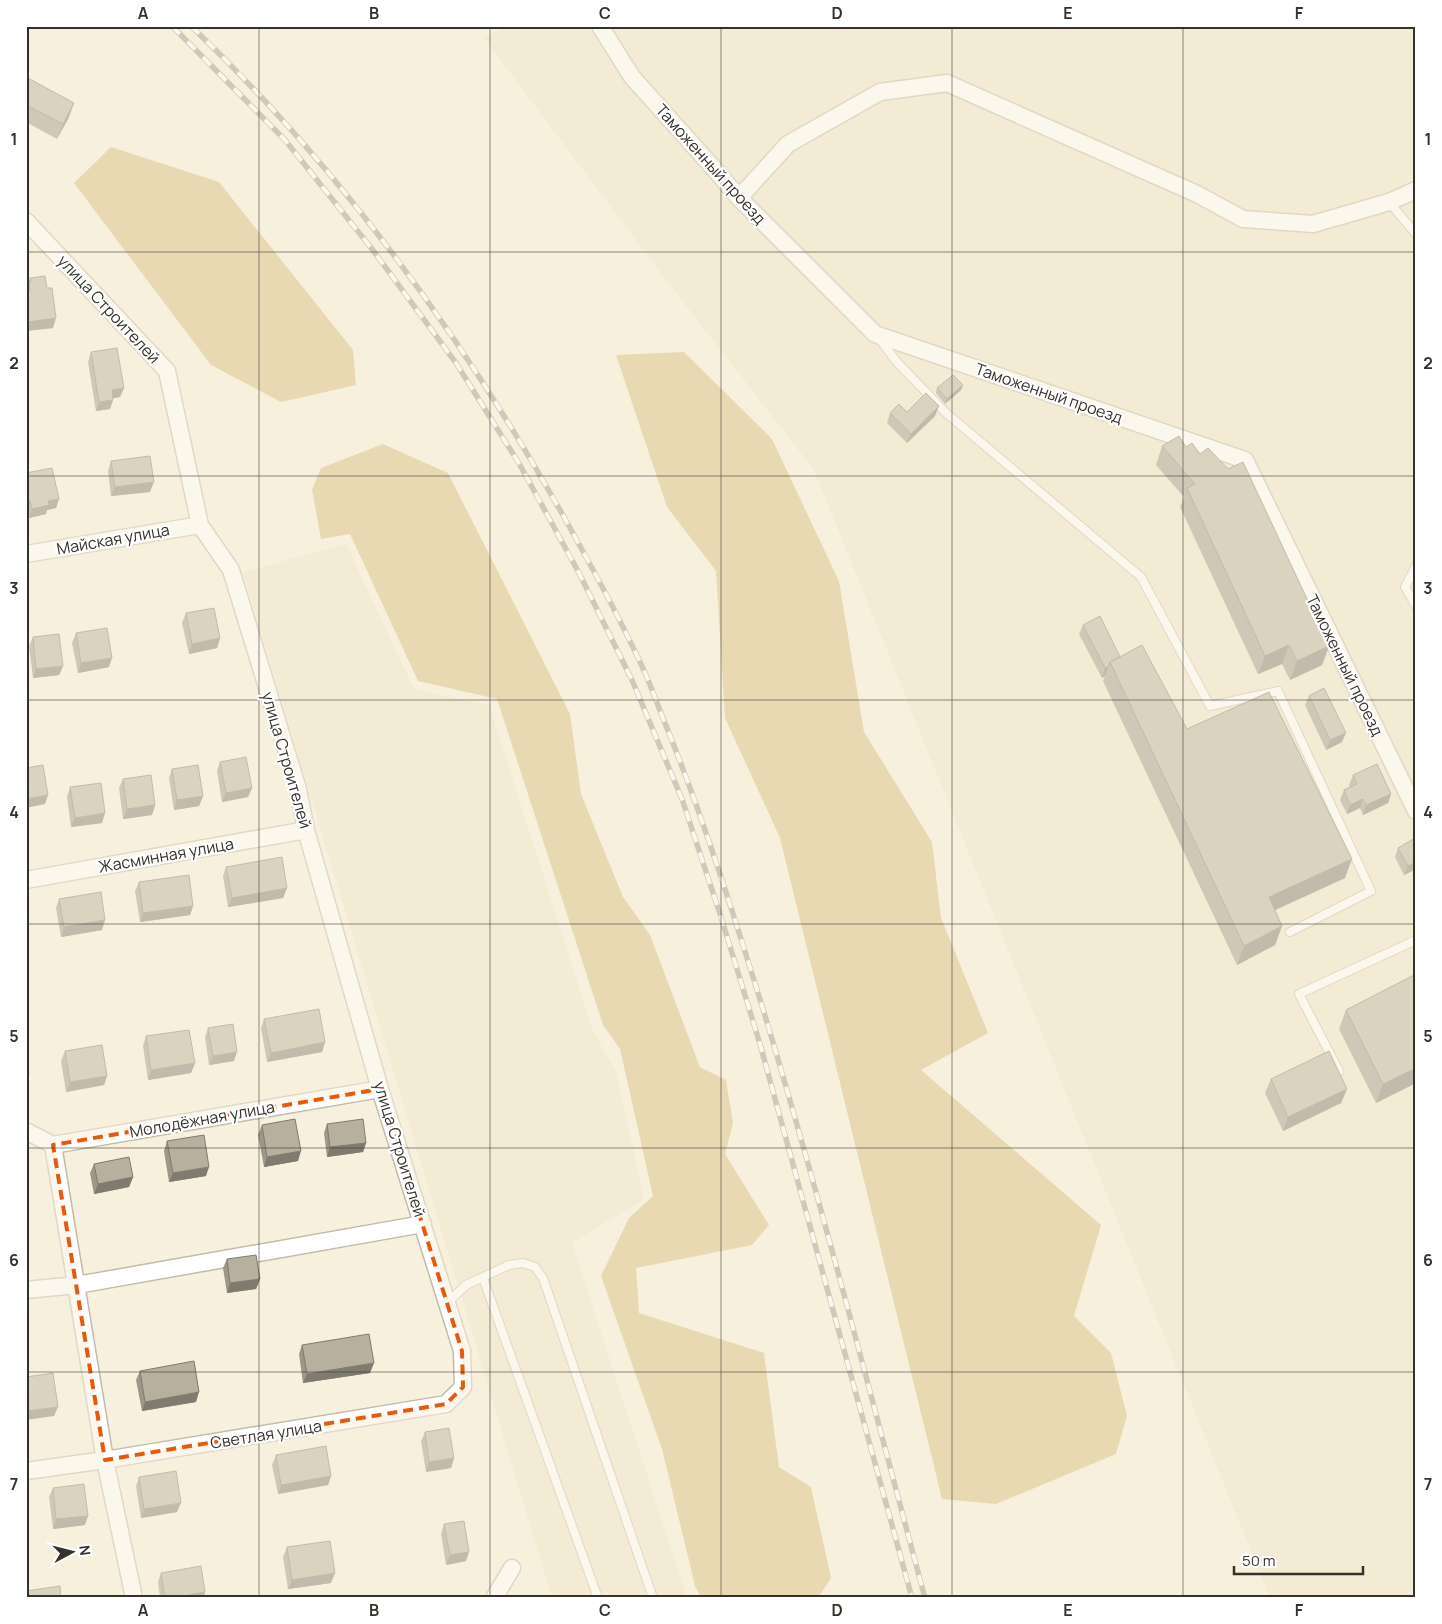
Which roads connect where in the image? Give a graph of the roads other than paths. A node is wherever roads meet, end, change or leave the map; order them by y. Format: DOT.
graph roads {
  1 [pos="600,26"];
  2 [pos="1416,190"];
  3 [pos="739,198"];
  4 [pos="1389,202"];
  5 [pos="26,221"];
  6 [pos="1416,234"];
  7 [pos="875,334"];
  8 [pos="200,525"];
  9 [pos="26,554"];
  10 [pos="1416,566"];
  11 [pos="1416,606"];
  12 [pos="1416,811"];
  13 [pos="306,830"];
  14 [pos="26,880"];
  15 [pos="1290,932"];
  16 [pos="1416,940"];
  17 [pos="1339,1071"];
  18 [pos="380,1089"];
  19 [pos="26,1131"];
  20 [pos="53,1145"];
  21 [pos="423,1224"];
  22 [pos="483,1278"];
  23 [pos="77,1285"];
  24 [pos="26,1290"];
  25 [pos="447,1304"];
  26 [pos="462,1351"];
  27 [pos="105,1460"];
  28 [pos="26,1471"];
  29 [pos="512,1568"];
  30 [pos="134,1598"];
  31 [pos="494,1598"];
  32 [pos="598,1598"];
  33 [pos="654,1598"];
  1 -- 3 [label="street, Таможенный проезд"];
  2 -- 4 [label="street"];
  3 -- 4 [label="street"];
  3 -- 7 [label="street, Таможенный проезд"];
  4 -- 6 [label="lane"];
  5 -- 8 [label="street, улица Строителей"];
  7 -- 12 [label="street, Таможенный проезд"];
  7 -- 15 [label="lane"];
  8 -- 9 [label="street, Майская улица"];
  8 -- 13 [label="street, улица Строителей"];
  10 -- 11 [label="lane"];
  13 -- 14 [label="street, Жасминная улица"];
  13 -- 18 [label="street, улица Строителей"];
  16 -- 17 [label="lane"];
  18 -- 20 [label="street, Молодёжная улица"];
  18 -- 21 [label="street, улица Строителей"];
  19 -- 20 [label="street"];
  20 -- 23 [label="street"];
  21 -- 23 [label="street"];
  21 -- 25 [label="street, улица Строителей"];
  22 -- 25 [label="lane"];
  22 -- 32 [label="lane"];
  22 -- 33 [label="lane"];
  23 -- 24 [label="street"];
  23 -- 27 [label="street"];
  25 -- 26 [label="street, улица Строителей"];
  26 -- 27 [label="street, Светлая улица"];
  27 -- 28 [label="street, Светлая улица"];
  27 -- 30 [label="street"];
  29 -- 31 [label="street"];
}
